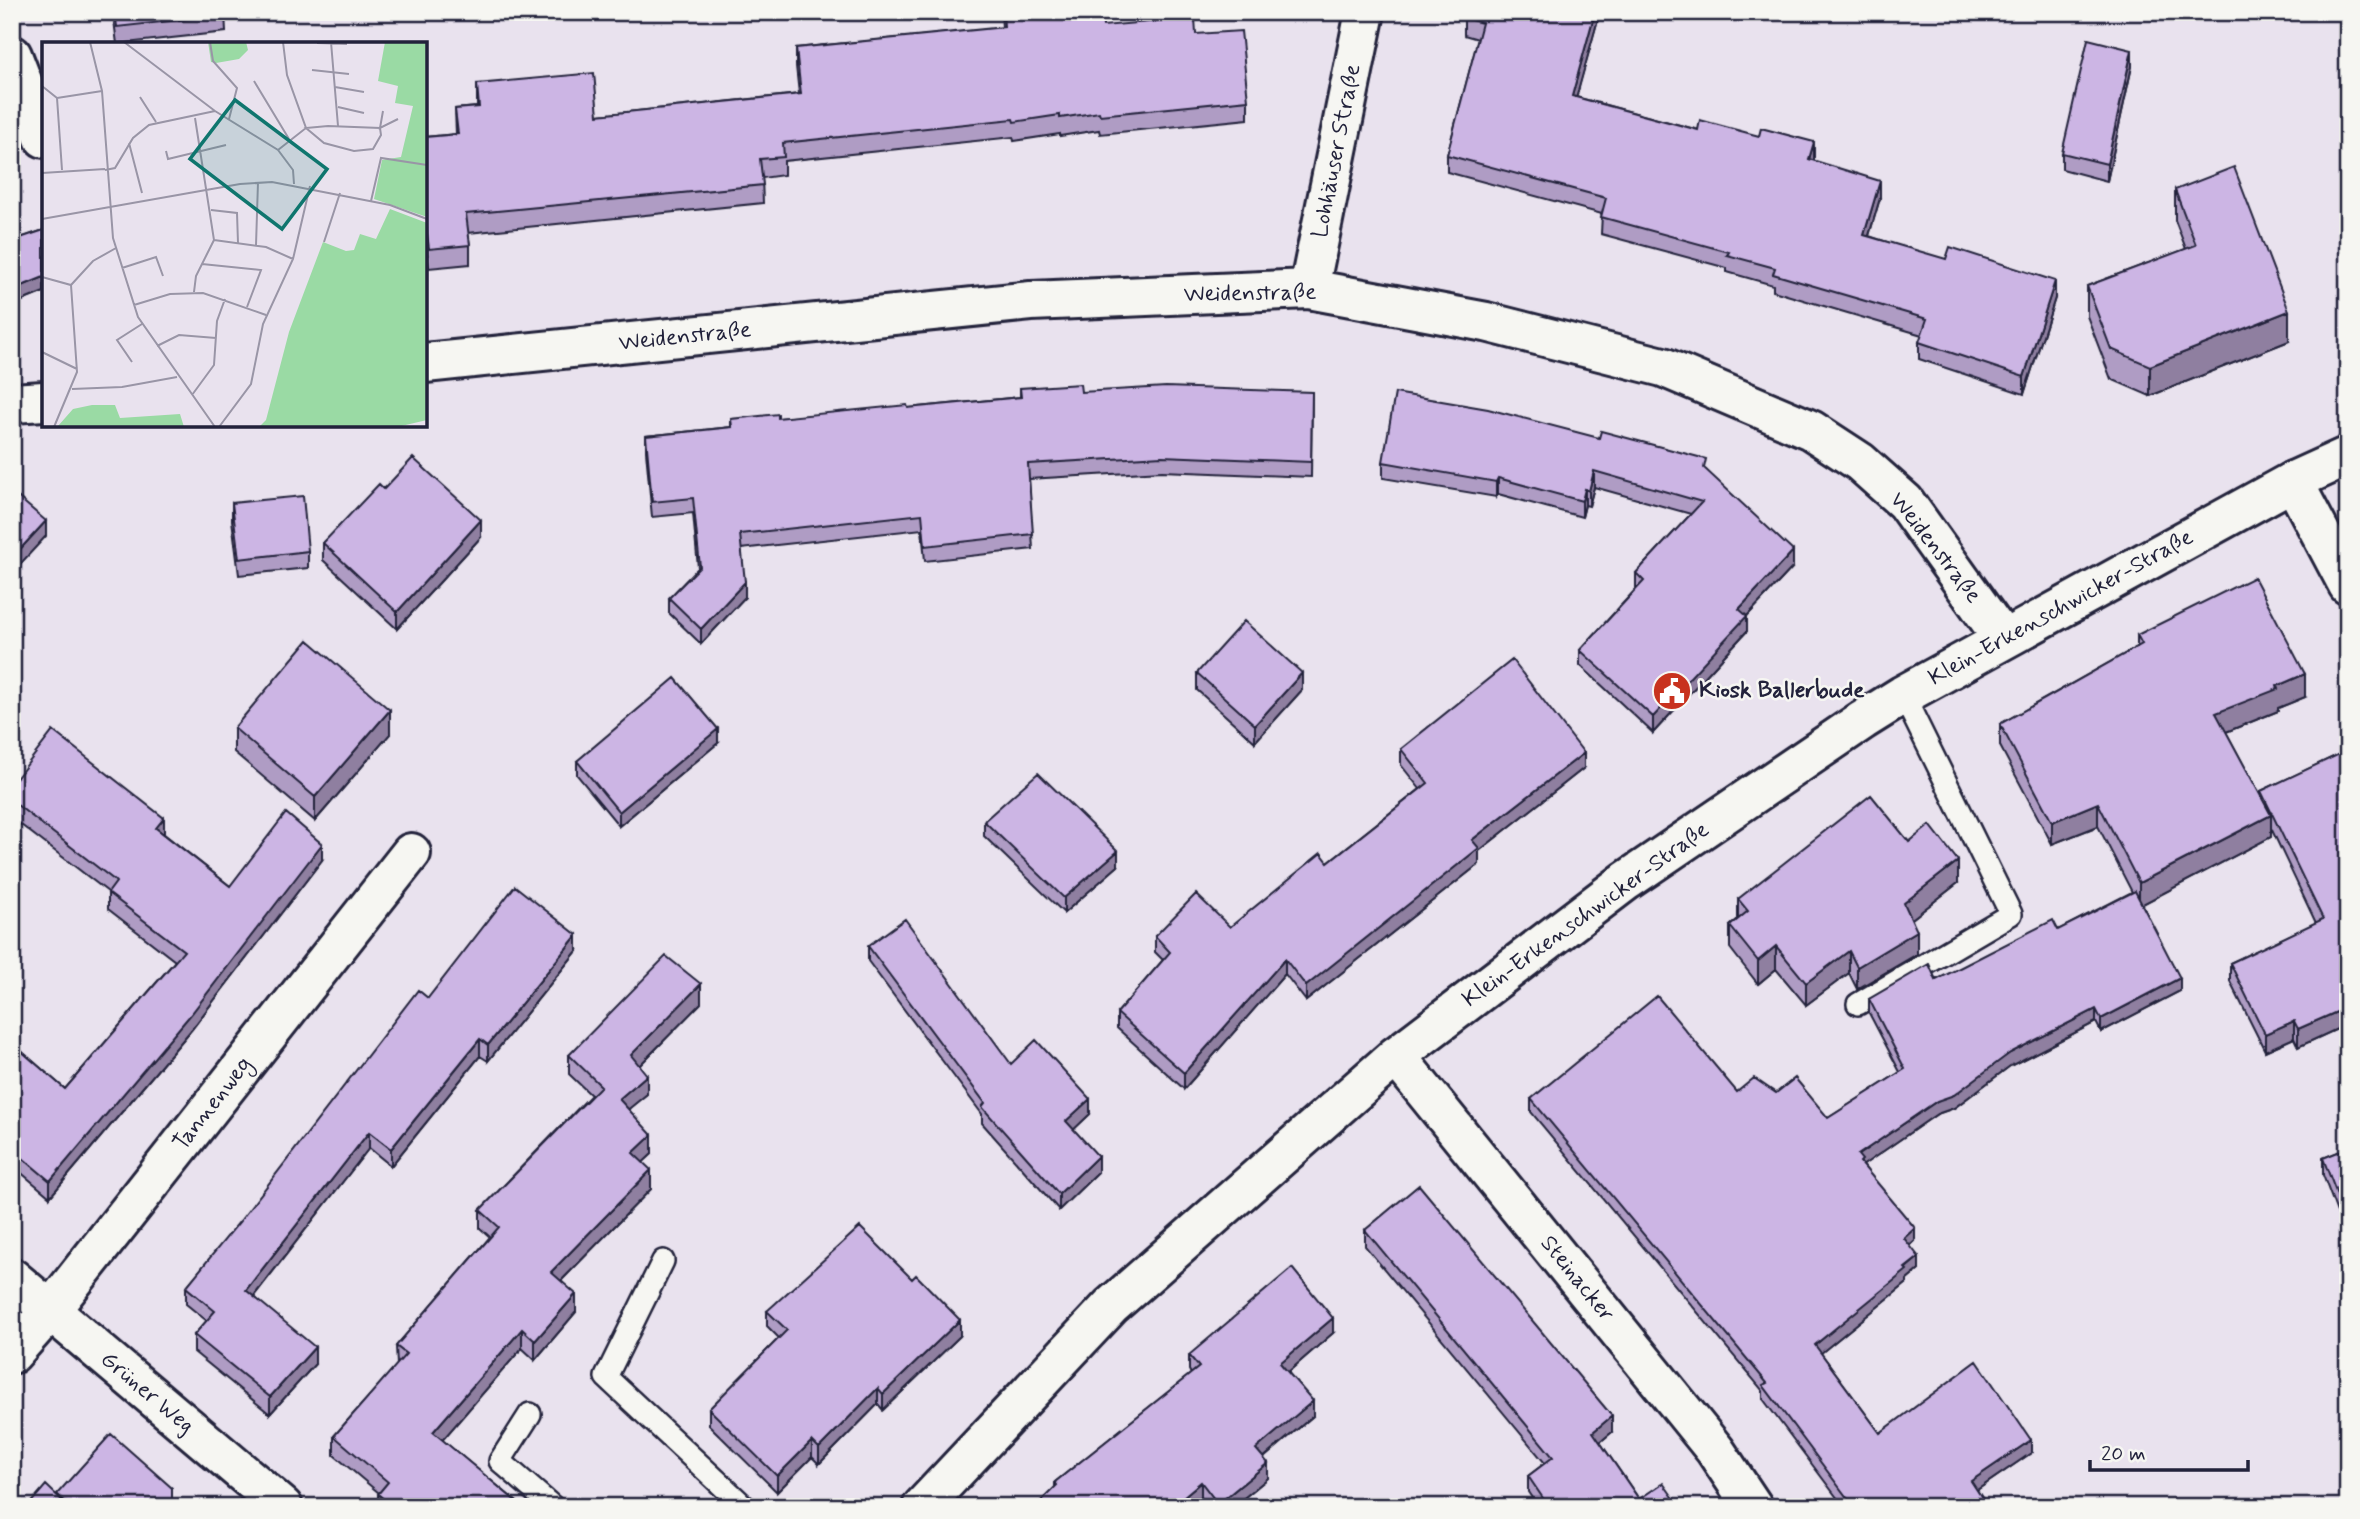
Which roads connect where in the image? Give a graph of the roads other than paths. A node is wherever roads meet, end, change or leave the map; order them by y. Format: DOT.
graph roads {
  1 [pos="1365,12"];
  2 [pos="12,55"];
  3 [pos="42,133"];
  4 [pos="1309,289"];
  5 [pos="427,363"];
  6 [pos="42,401"];
  7 [pos="12,403"];
  8 [pos="2348,456"];
  9 [pos="2293,481"];
  10 [pos="2348,584"];
  11 [pos="2003,639"];
  12 [pos="1903,695"];
  13 [pos="411,853"];
  14 [pos="1858,1004"];
  15 [pos="1395,1056"];
  16 [pos="663,1261"];
  17 [pos="12,1278"];
  18 [pos="50,1311"];
  19 [pos="12,1353"];
  20 [pos="530,1414"];
  21 [pos="283,1507"];
  22 [pos="553,1507"];
  23 [pos="745,1507"];
  24 [pos="922,1507"];
  25 [pos="1753,1507"];
  1 -- 4 [label="street, Lohhäuser Straße"];
  2 -- 3 [label="street"];
  4 -- 5 [label="street, Weidenstraße"];
  4 -- 11 [label="street, Weidenstraße"];
  6 -- 7 [label="street"];
  8 -- 9 [label="street, Klein-Erkenschwicker-Straße"];
  9 -- 10 [label="street"];
  9 -- 11 [label="street, Klein-Erkenschwicker-Straße"];
  11 -- 12 [label="street, Klein-Erkenschwicker-Straße"];
  12 -- 14 [label="lane"];
  12 -- 15 [label="street, Klein-Erkenschwicker-Straße"];
  13 -- 18 [label="street, Tannenweg"];
  15 -- 24 [label="street, Klein-Erkenschwicker-Straße"];
  15 -- 25 [label="street, Steinacker"];
  16 -- 23 [label="lane"];
  17 -- 18 [label="street, Grüner Weg"];
  18 -- 19 [label="street, Tannenweg"];
  18 -- 21 [label="street, Grüner Weg"];
  20 -- 22 [label="lane"];
}
